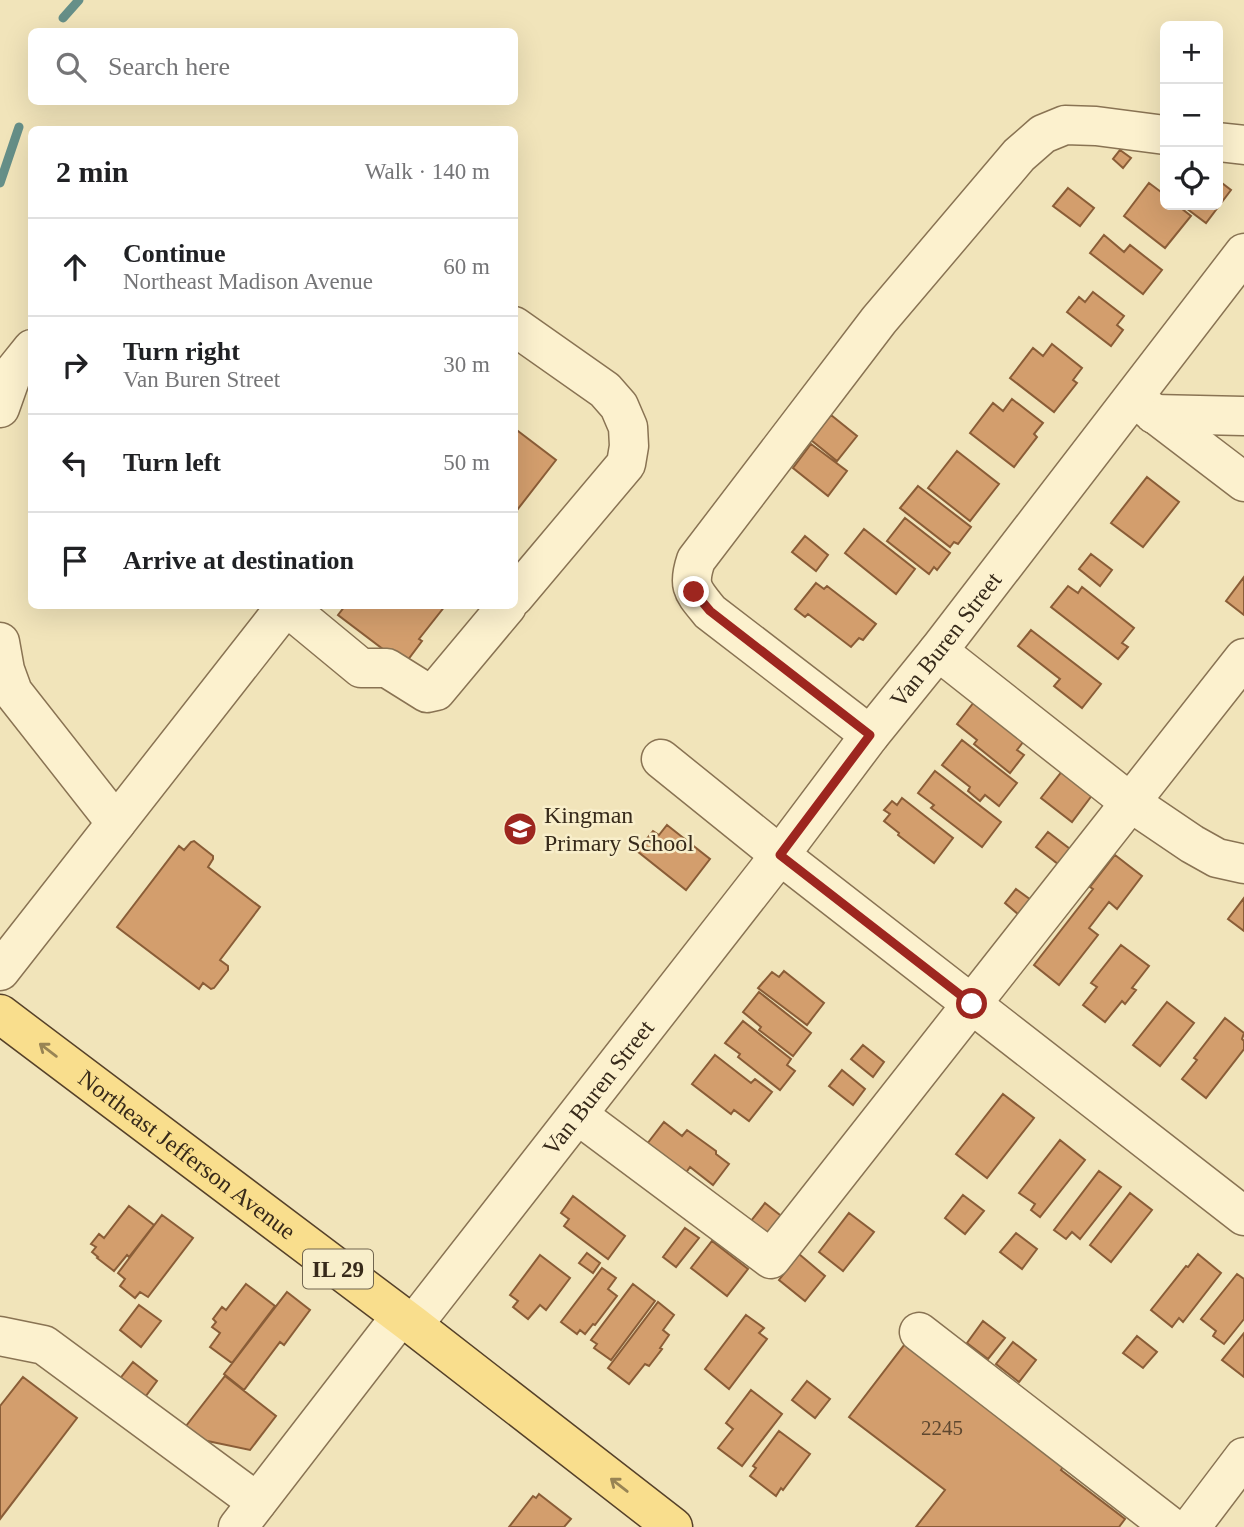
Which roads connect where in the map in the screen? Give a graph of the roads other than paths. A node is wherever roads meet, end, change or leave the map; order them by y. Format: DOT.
graph roads {
  1 [pos="1160,134"];
  2 [pos="1223,143"];
  3 [pos="1244,145"];
  4 [pos="1244,253"];
  5 [pos="518,329"];
  6 [pos="28,354"];
  7 [pos="1144,406"];
  8 [pos="0,408"];
  9 [pos="1244,416"];
  10 [pos="1244,482"];
  11 [pos="518,592"];
  12 [pos="284,609"];
  13 [pos="290,609"];
  14 [pos="504,609"];
  15 [pos="0,642"];
  16 [pos="938,651"];
  17 [pos="1244,658"];
  18 [pos="870,735"];
  19 [pos="661,759"];
  20 [pos="1131,802"];
  21 [pos="116,823"];
  22 [pos="780,855"];
  23 [pos="1244,864"];
  24 [pos="0,971"];
  25 [pos="972,1004"];
  26 [pos="0,1014"];
  27 [pos="578,1115"];
  28 [pos="1244,1216"];
  29 [pos="407,1321"];
  30 [pos="919,1332"];
  31 [pos="0,1336"];
  32 [pos="1244,1457"];
  33 [pos="247,1515"];
  34 [pos="673,1527"];
  35 [pos="1171,1527"];
  36 [pos="1191,1527"];
  1 -- 18 [label="street"];
  2 -- 3 [label="street"];
  4 -- 7 [label="street, Van Buren Street"];
  5 -- 11 [label="street"];
  6 -- 8 [label="street"];
  7 -- 9 [label="street"];
  7 -- 10 [label="street"];
  7 -- 16 [label="street, Van Buren Street"];
  12 -- 21 [label="street"];
  13 -- 14 [label="street"];
  15 -- 21 [label="street"];
  16 -- 18 [label="street, Van Buren Street"];
  16 -- 20 [label="street"];
  17 -- 20 [label="street"];
  18 -- 22 [label="street, Van Buren Street"];
  19 -- 22 [label="street"];
  20 -- 23 [label="street"];
  20 -- 25 [label="street"];
  21 -- 24 [label="street"];
  22 -- 25 [label="street"];
  22 -- 27 [label="street, Van Buren Street"];
  25 -- 27 [label="street"];
  25 -- 28 [label="street"];
  29 -- 26 [label="main road, Northeast Jefferson Avenue / IL 29, one-way"];
  27 -- 29 [label="street, Van Buren Street"];
  29 -- 33 [label="street, Van Buren Street"];
  34 -- 29 [label="main road, Northeast Jefferson Avenue / IL 29, one-way"];
  30 -- 35 [label="street"];
  31 -- 33 [label="street"];
  32 -- 36 [label="street"];
}
